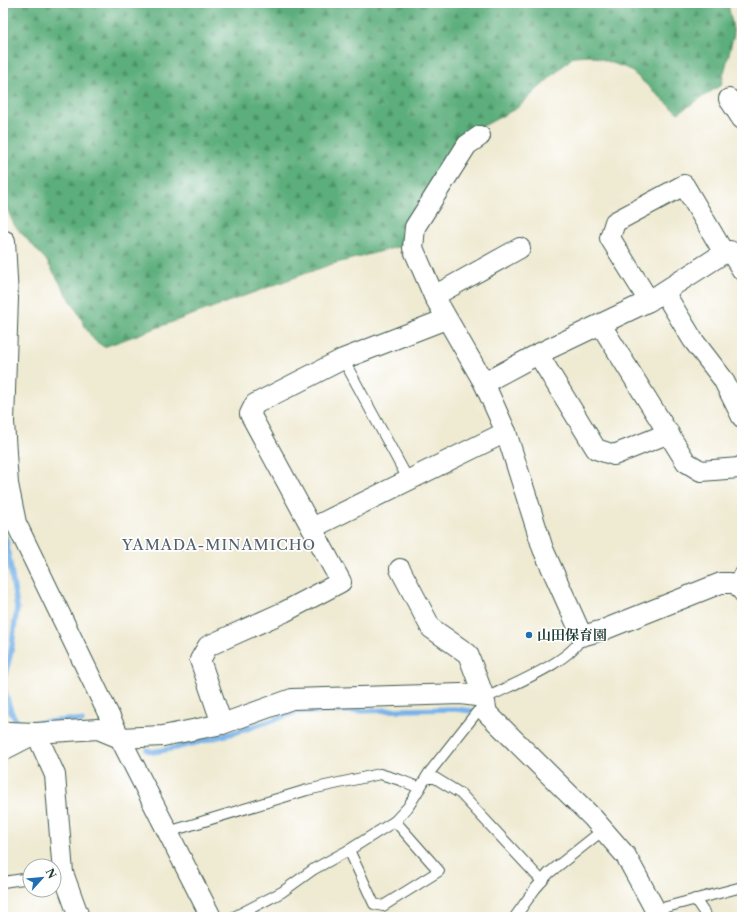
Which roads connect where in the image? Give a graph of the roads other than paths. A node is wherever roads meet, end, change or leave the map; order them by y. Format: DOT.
graph roads {
  1 [pos="729,99"];
  2 [pos="742,119"];
  3 [pos="480,136"];
  4 [pos="3,242"];
  5 [pos="520,248"];
  6 [pos="724,253"];
  7 [pos="742,270"];
  8 [pos="434,296"];
  9 [pos="656,297"];
  10 [pos="446,319"];
  11 [pos="602,325"];
  12 [pos="538,354"];
  13 [pos="342,359"];
  14 [pos="484,383"];
  15 [pos="742,417"];
  16 [pos="506,432"];
  17 [pos="669,434"];
  18 [pos="742,466"];
  19 [pos="409,481"];
  20 [pos="312,528"];
  21 [pos="400,569"];
  22 [pos="736,577"];
  23 [pos="742,599"];
  24 [pos="582,636"];
  25 [pos="484,702"];
  26 [pos="222,724"];
  27 [pos="36,733"];
  28 [pos="3,734"];
  29 [pos="120,738"];
  30 [pos="3,750"];
  31 [pos="427,778"];
  32 [pos="420,788"];
  33 [pos="395,820"];
  34 [pos="603,830"];
  35 [pos="168,832"];
  36 [pos="349,850"];
  37 [pos="58,858"];
  38 [pos="22,879"];
  39 [pos="62,880"];
  40 [pos="542,881"];
  41 [pos="3,882"];
  42 [pos="742,887"];
  43 [pos="695,899"];
  44 [pos="653,915"];
  45 [pos="79,917"];
  46 [pos="211,917"];
  47 [pos="234,917"];
  48 [pos="515,917"];
  49 [pos="706,917"];
  1 -- 2 [label="street"];
  3 -- 8 [label="street"];
  4 -- 29 [label="street"];
  5 -- 8 [label="street"];
  6 -- 7 [label="street"];
  6 -- 9 [label="street"];
  6 -- 9 [label="street"];
  8 -- 10 [label="street"];
  9 -- 11 [label="street"];
  9 -- 15 [label="street"];
  10 -- 13 [label="street"];
  10 -- 14 [label="street"];
  11 -- 12 [label="street"];
  11 -- 17 [label="street"];
  12 -- 14 [label="street"];
  12 -- 17 [label="street"];
  13 -- 19 [label="lane"];
  13 -- 20 [label="street"];
  14 -- 16 [label="street"];
  16 -- 19 [label="street"];
  16 -- 24 [label="street"];
  17 -- 18 [label="street"];
  19 -- 20 [label="street"];
  20 -- 26 [label="street"];
  21 -- 25 [label="street"];
  22 -- 23 [label="lane"];
  22 -- 24 [label="street"];
  24 -- 25 [label="lane"];
  25 -- 26 [label="street"];
  25 -- 31 [label="lane"];
  25 -- 34 [label="street"];
  26 -- 29 [label="street"];
  27 -- 28 [label="street"];
  27 -- 29 [label="street"];
  27 -- 30 [label="street"];
  27 -- 37 [label="street"];
  29 -- 35 [label="street"];
  31 -- 32 [label="lane"];
  31 -- 40 [label="lane"];
  32 -- 33 [label="lane"];
  32 -- 35 [label="lane"];
  33 -- 36 [label="lane"];
  33 -- 36 [label="lane"];
  34 -- 40 [label="lane"];
  34 -- 44 [label="street"];
  35 -- 46 [label="street"];
  36 -- 47 [label="lane"];
  38 -- 41 [label="lane"];
  39 -- 45 [label="street"];
  40 -- 48 [label="lane"];
  42 -- 43 [label="lane"];
  43 -- 44 [label="lane"];
  43 -- 49 [label="lane"];
}
